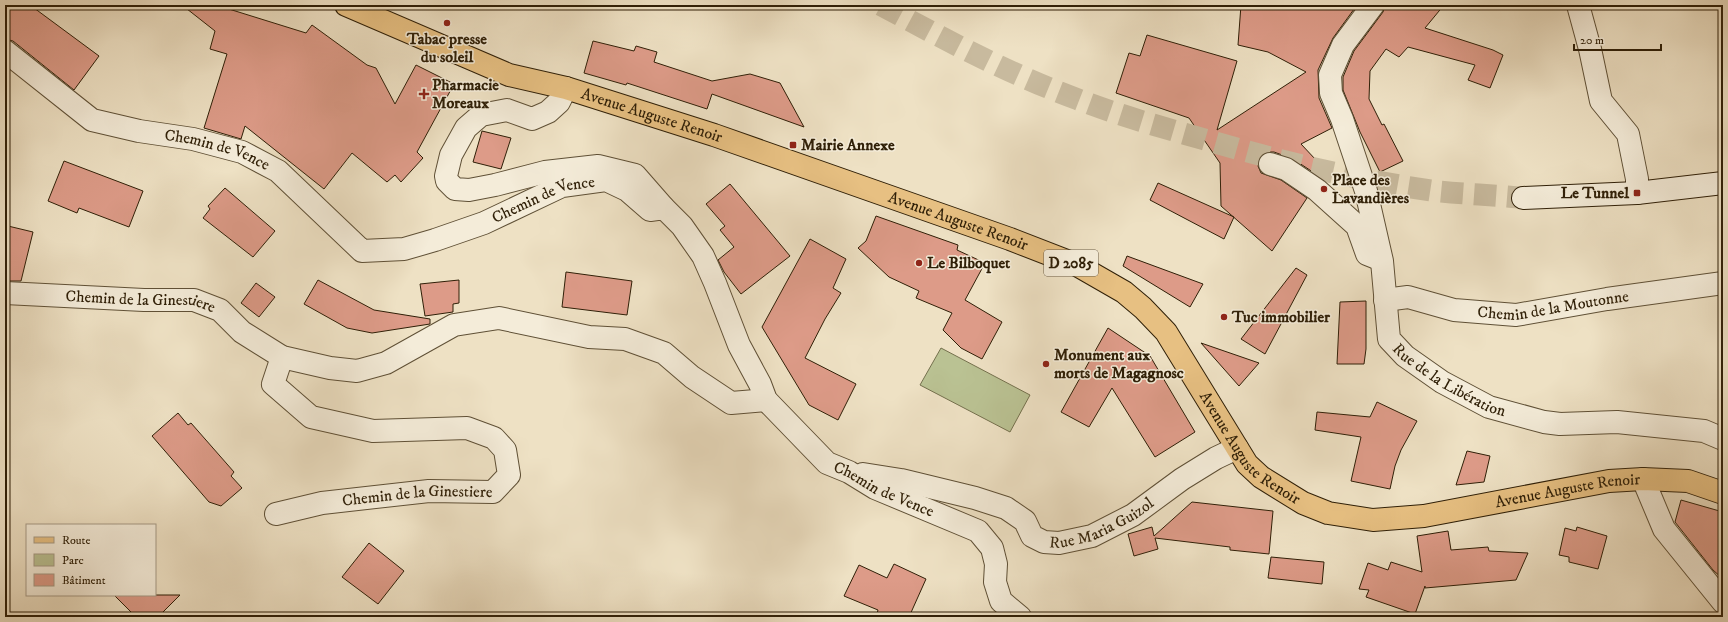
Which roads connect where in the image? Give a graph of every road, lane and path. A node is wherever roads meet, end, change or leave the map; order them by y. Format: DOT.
graph roads {
  1 [pos="346,5"];
  2 [pos="1373,5"];
  3 [pos="1578,5"];
  4 [pos="5,52"];
  5 [pos="566,88"];
  6 [pos="1270,164"];
  7 [pos="1723,183"];
  8 [pos="1637,193"];
  9 [pos="1523,198"];
  10 [pos="664,208"];
  11 [pos="1382,261"];
  12 [pos="1723,283"];
  13 [pos="5,293"];
  14 [pos="1385,300"];
  15 [pos="282,357"];
  16 [pos="766,400"];
  17 [pos="1723,439"];
  18 [pos="1236,448"];
  19 [pos="849,472"];
  20 [pos="1643,479"];
  21 [pos="1723,493"];
  22 [pos="276,514"];
  23 [pos="1723,602"];
  24 [pos="1020,617"];
  1 -- 5 [label="main road, Avenue Auguste Renoir / D 2085"];
  2 -- 11 [label="street, Rue de la Libération"];
  3 -- 8 [label="street"];
  4 -- 10 [label="street, Chemin de Vence"];
  5 -- 10 [label="street"];
  5 -- 18 [label="main road, Avenue Auguste Renoir / D 2085"];
  6 -- 11 [label="street"];
  7 -- 8 [label="street"];
  8 -- 9 [label="street"];
  10 -- 16 [label="street, Chemin de Vence"];
  11 -- 14 [label="street, Rue de la Libération"];
  12 -- 14 [label="street, Chemin de la Moutonne"];
  13 -- 15 [label="street, Chemin de la Ginestiere"];
  14 -- 17 [label="street, Rue de la Libération"];
  15 -- 16 [label="street, Chemin de la Ginestiere"];
  15 -- 22 [label="street, Chemin de la Ginestiere"];
  16 -- 19 [label="street, Chemin de Vence"];
  18 -- 19 [label="street, Rue Maria Guizol"];
  18 -- 20 [label="main road, Avenue Auguste Renoir / D 2085"];
  19 -- 24 [label="street, Chemin de Vence"];
  20 -- 21 [label="main road, Avenue Auguste Renoir / D 2085"];
  20 -- 23 [label="street"];
}
